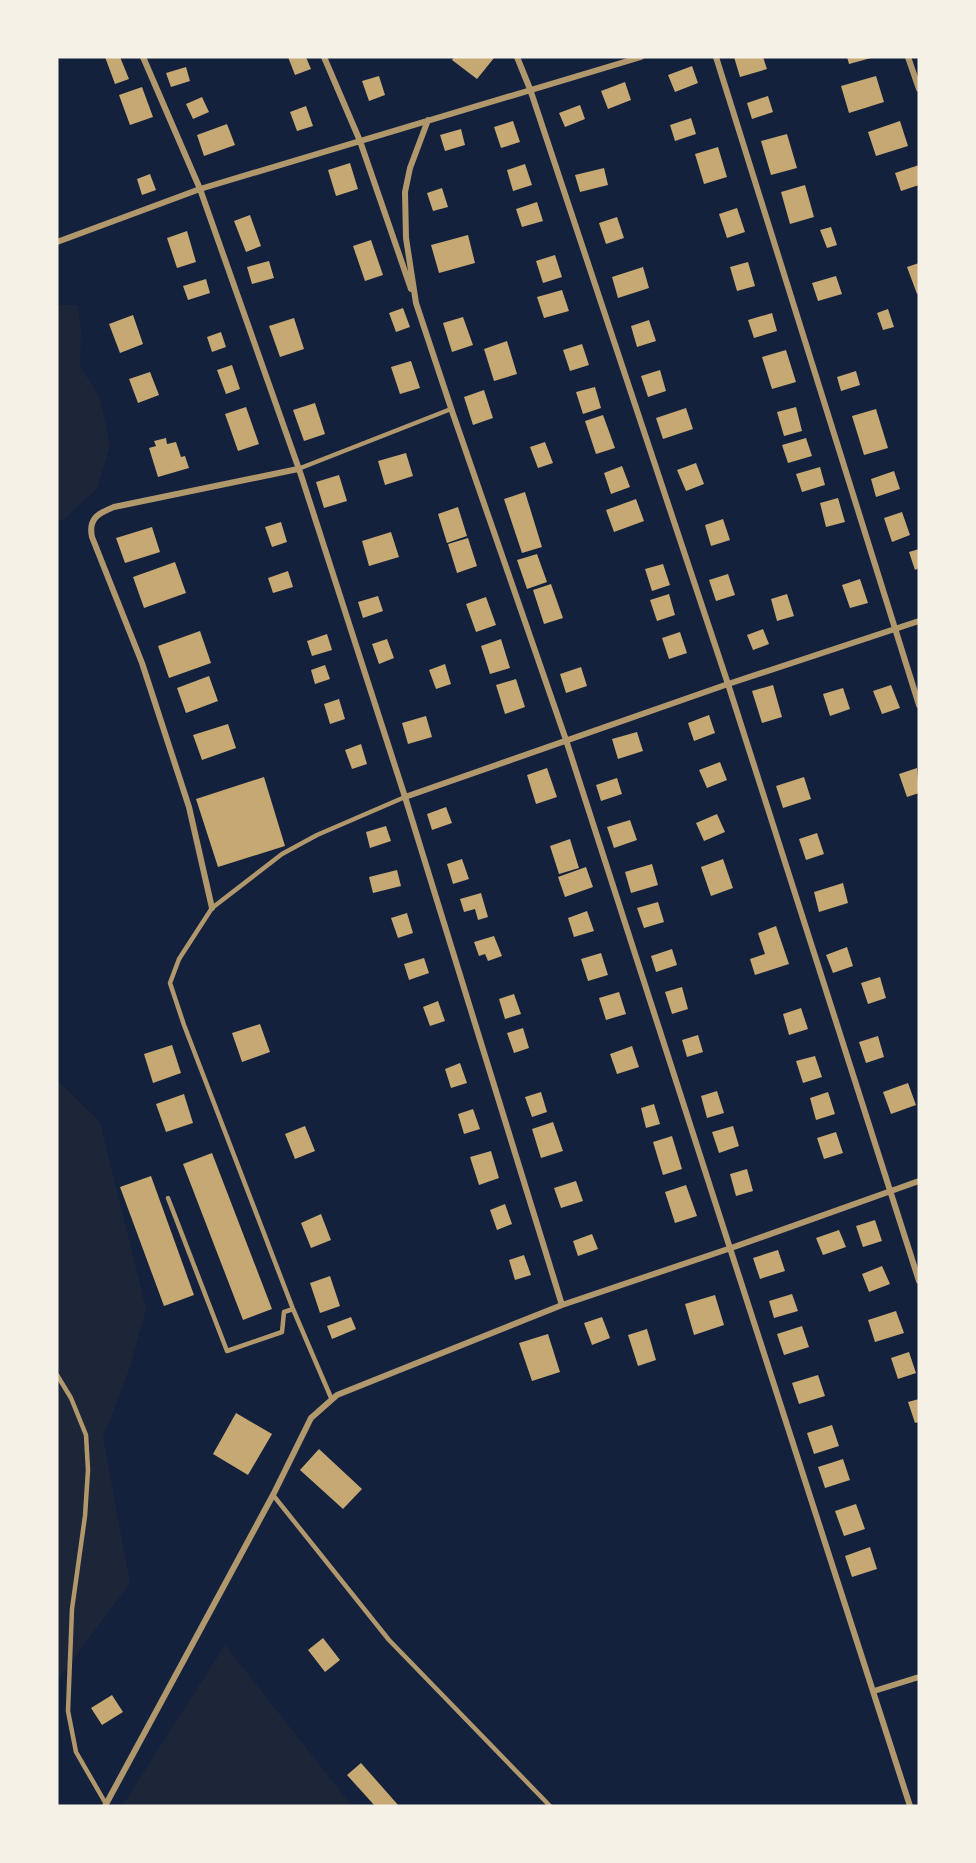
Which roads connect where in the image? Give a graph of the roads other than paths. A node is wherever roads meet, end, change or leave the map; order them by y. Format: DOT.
graph roads {
  1 [pos="144,57"];
  2 [pos="324,57"];
  3 [pos="517,57"];
  4 [pos="640,57"];
  5 [pos="716,57"];
  6 [pos="908,57"];
  7 [pos="530,89"];
  8 [pos="919,89"];
  9 [pos="428,120"];
  10 [pos="360,141"];
  11 [pos="200,189"];
  12 [pos="57,242"];
  13 [pos="416,303"];
  14 [pos="451,409"];
  15 [pos="298,469"];
  16 [pos="919,621"];
  17 [pos="894,629"];
  18 [pos="728,684"];
  19 [pos="919,705"];
  20 [pos="566,740"];
  21 [pos="405,797"];
  22 [pos="212,908"];
  23 [pos="919,1181"];
  24 [pos="889,1191"];
  25 [pos="168,1198"];
  26 [pos="731,1248"];
  27 [pos="919,1281"];
  28 [pos="562,1305"];
  29 [pos="293,1309"];
  30 [pos="57,1375"];
  31 [pos="332,1400"];
  32 [pos="273,1495"];
  33 [pos="919,1677"];
  34 [pos="874,1691"];
  35 [pos="106,1805"];
  36 [pos="550,1806"];
  37 [pos="910,1806"];
  1 -- 11 [label="street"];
  2 -- 10 [label="street"];
  3 -- 7 [label="street"];
  4 -- 7 [label="street"];
  5 -- 17 [label="street"];
  6 -- 8 [label="street"];
  7 -- 9 [label="street"];
  7 -- 18 [label="street"];
  9 -- 10 [label="street"];
  9 -- 13 [label="street"];
  10 -- 11 [label="street"];
  10 -- 13 [label="street"];
  11 -- 12 [label="street"];
  11 -- 15 [label="street"];
  13 -- 14 [label="street"];
  14 -- 15 [label="lane"];
  14 -- 20 [label="street"];
  15 -- 21 [label="street"];
  15 -- 22 [label="street"];
  16 -- 17 [label="street"];
  17 -- 18 [label="street"];
  17 -- 19 [label="street"];
  18 -- 20 [label="street"];
  18 -- 24 [label="street"];
  20 -- 21 [label="street"];
  20 -- 26 [label="street"];
  21 -- 22 [label="lane"];
  21 -- 28 [label="street"];
  22 -- 29 [label="lane"];
  23 -- 24 [label="street"];
  24 -- 26 [label="street"];
  24 -- 27 [label="street"];
  25 -- 29 [label="lane"];
  26 -- 28 [label="street"];
  26 -- 34 [label="street"];
  28 -- 31 [label="street"];
  29 -- 31 [label="lane"];
  30 -- 35 [label="lane"];
  31 -- 32 [label="street"];
  32 -- 35 [label="street"];
  32 -- 36 [label="lane"];
  33 -- 34 [label="street"];
  34 -- 37 [label="street"];
}
